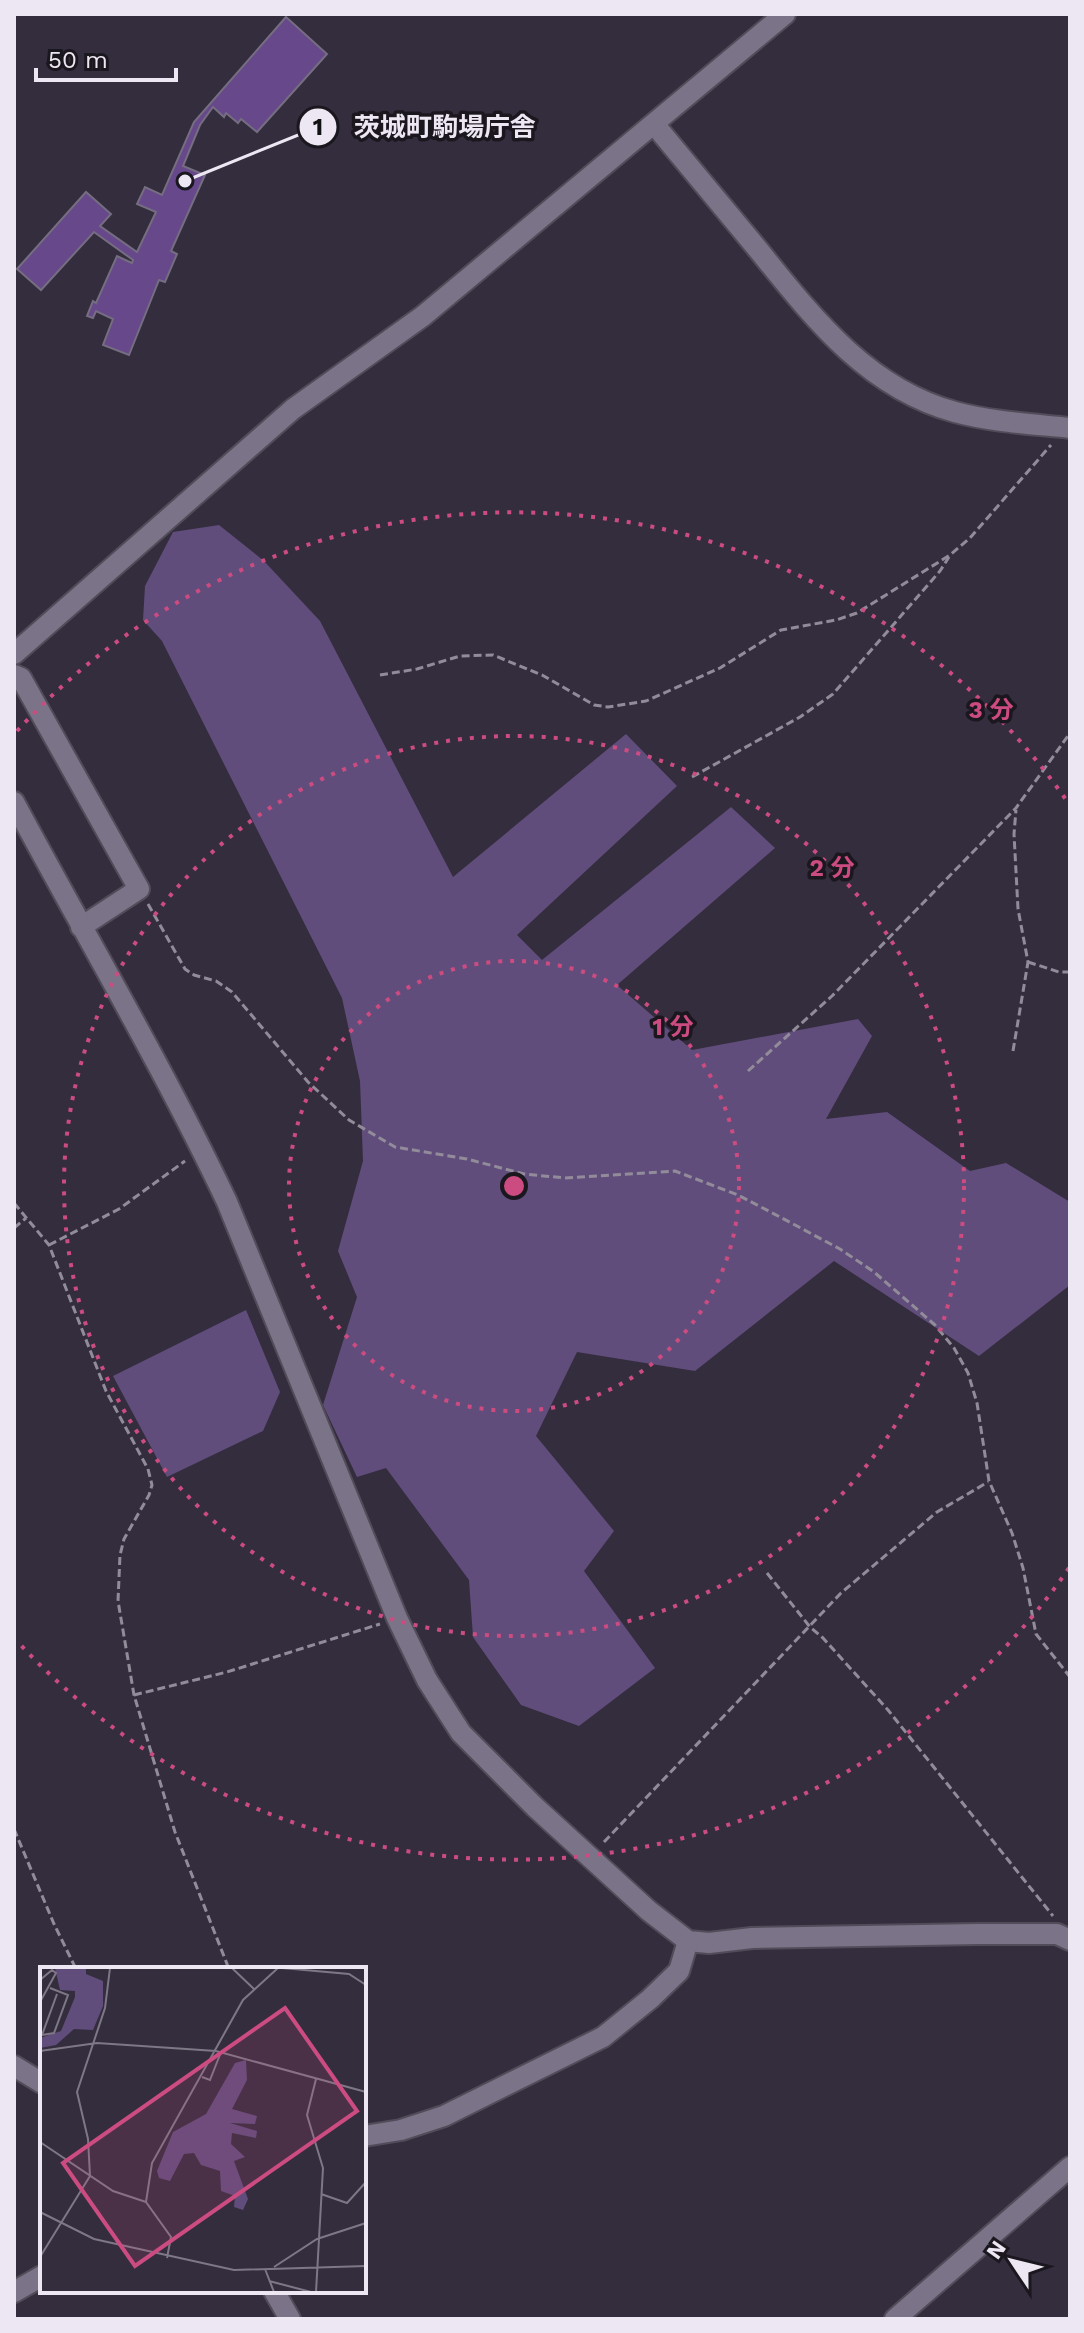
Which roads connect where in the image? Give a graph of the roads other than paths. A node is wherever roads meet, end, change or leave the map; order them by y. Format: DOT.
graph roads {
  1 [pos="785,14"];
  2 [pos="654,124"];
  3 [pos="1067,428"];
  4 [pos="14,654"];
  5 [pos="14,675"];
  6 [pos="14,802"];
  7 [pos="81,927"];
  8 [pos="1064,1937"];
  9 [pos="688,1941"];
  10 [pos="14,2066"];
  11 [pos="40,2082"];
  12 [pos="366,2136"];
  13 [pos="1070,2167"];
  14 [pos="40,2277"];
  15 [pos="14,2292"];
  16 [pos="275,2293"];
  17 [pos="290,2319"];
  18 [pos="895,2319"];
  1 -- 2 [label="street"];
  2 -- 3 [label="street"];
  2 -- 4 [label="street"];
  5 -- 7 [label="street"];
  6 -- 7 [label="street"];
  7 -- 9 [label="street"];
  8 -- 9 [label="street"];
  9 -- 12 [label="street"];
  10 -- 11 [label="street"];
  13 -- 18 [label="street"];
  14 -- 15 [label="street"];
  16 -- 17 [label="street"];
}
